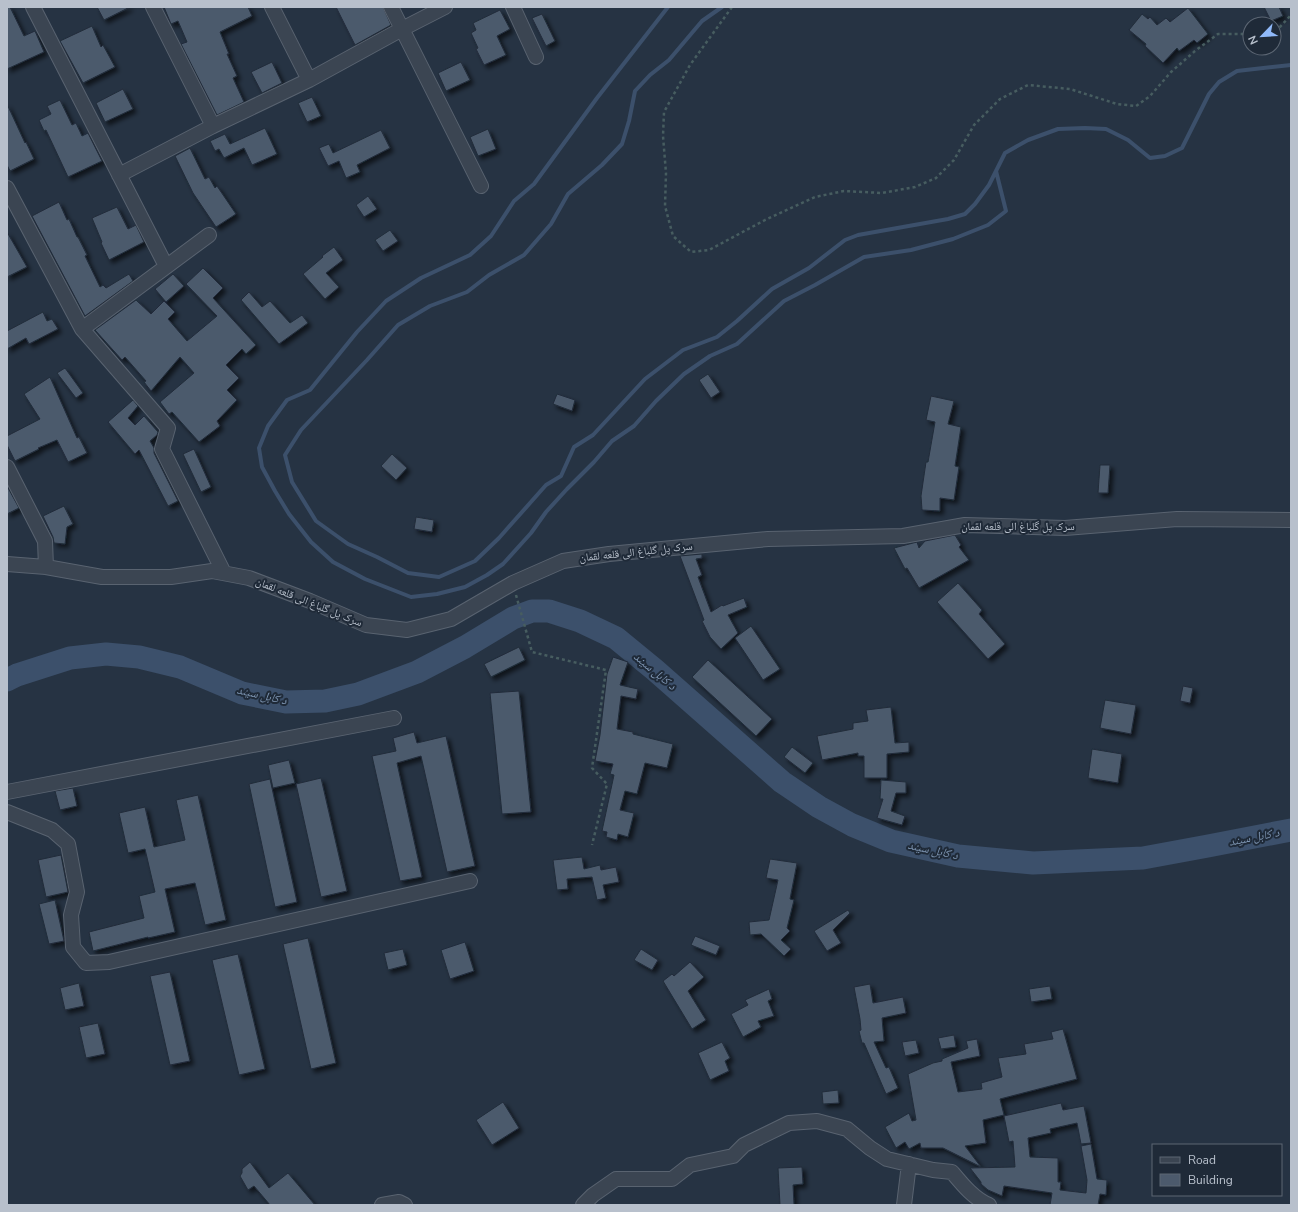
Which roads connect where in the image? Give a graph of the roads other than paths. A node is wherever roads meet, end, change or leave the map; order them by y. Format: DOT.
graph roads {
  1 [pos="33,7"];
  2 [pos="153,7"];
  3 [pos="272,7"];
  4 [pos="391,7"];
  5 [pos="445,7"];
  6 [pos="513,7"];
  7 [pos="402,29"];
  8 [pos="536,57"];
  9 [pos="309,80"];
  10 [pos="213,126"];
  11 [pos="119,175"];
  12 [pos="481,186"];
  13 [pos="7,188"];
  14 [pos="209,235"];
  15 [pos="166,266"];
  16 [pos="82,329"];
  17 [pos="7,467"];
  18 [pos="1291,520"];
  19 [pos="7,564"];
  20 [pos="46,567"];
  21 [pos="224,573"];
  22 [pos="394,718"];
  23 [pos="7,792"];
  24 [pos="7,812"];
  25 [pos="470,881"];
  26 [pos="910,1164"];
  27 [pos="382,1205"];
  28 [pos="405,1205"];
  29 [pos="583,1205"];
  30 [pos="904,1205"];
  31 [pos="989,1205"];
  1 -- 11 [label="street"];
  2 -- 10 [label="street"];
  3 -- 9 [label="street"];
  4 -- 7 [label="street"];
  5 -- 7 [label="street"];
  6 -- 8 [label="street"];
  7 -- 9 [label="street"];
  7 -- 12 [label="street"];
  9 -- 10 [label="street"];
  10 -- 11 [label="street"];
  11 -- 15 [label="street"];
  13 -- 16 [label="street"];
  14 -- 15 [label="street"];
  15 -- 16 [label="street"];
  16 -- 21 [label="street"];
  17 -- 20 [label="street"];
  18 -- 21 [label="street, سرک پل گلباغ الی قلعه لقمان"];
  19 -- 20 [label="street, سرک پل گلباغ الی قلعه لقمان"];
  20 -- 21 [label="street, سرک پل گلباغ الی قلعه لقمان"];
  22 -- 23 [label="street"];
  24 -- 25 [label="street"];
  26 -- 29 [label="street"];
  26 -- 30 [label="street"];
  26 -- 31 [label="street"];
  27 -- 28 [label="street"];
}
